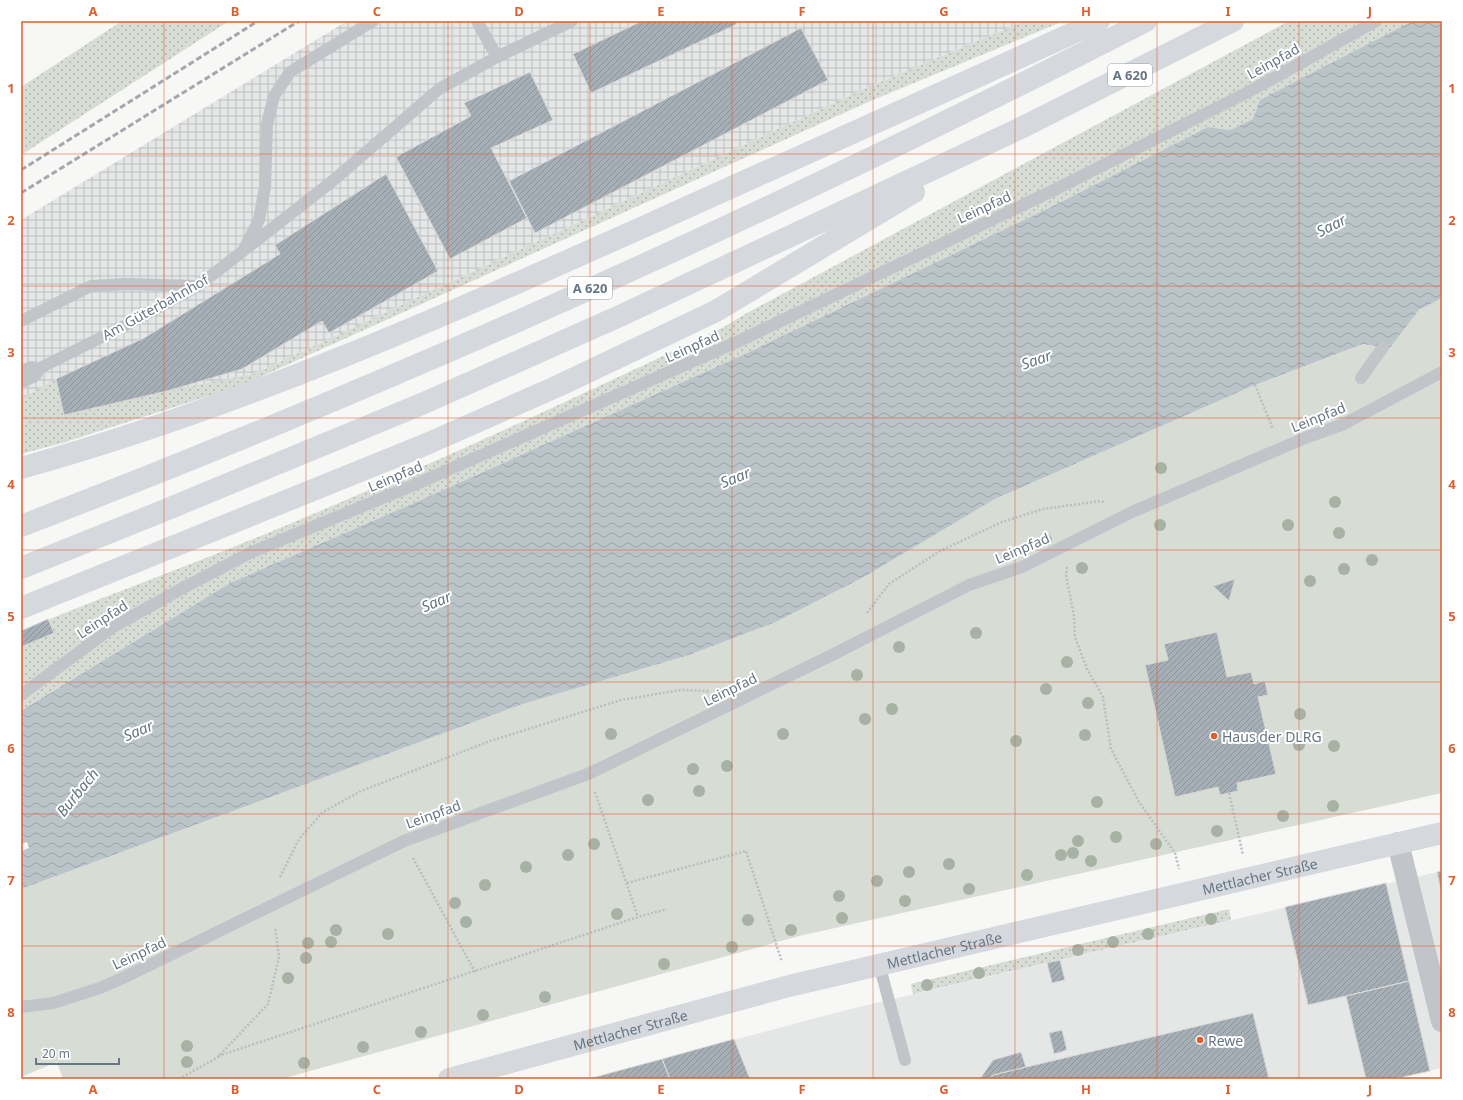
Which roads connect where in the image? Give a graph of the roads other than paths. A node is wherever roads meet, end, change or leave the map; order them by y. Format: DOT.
graph roads {
  1 [pos="373,21"];
  2 [pos="477,21"];
  3 [pos="572,21"];
  4 [pos="1099,21"];
  5 [pos="1146,21"];
  6 [pos="1233,21"];
  7 [pos="1376,21"];
  8 [pos="497,57"];
  9 [pos="1025,126"];
  10 [pos="243,251"];
  11 [pos="198,286"];
  12 [pos="21,321"];
  13 [pos="1383,347"];
  14 [pos="1442,372"];
  15 [pos="26,374"];
  16 [pos="1361,378"];
  17 [pos="21,468"];
  18 [pos="21,526"];
  19 [pos="21,568"];
  20 [pos="21,608"];
  21 [pos="21,694"];
  22 [pos="1442,833"];
  23 [pos="1398,843"];
  24 [pos="880,964"];
  25 [pos="21,1007"];
  26 [pos="1442,1021"];
  27 [pos="905,1060"];
  28 [pos="449,1079"];
  1 -- 10 [label="lane, Am Güterbahnhof"];
  2 -- 8 [label="lane"];
  3 -- 8 [label="lane"];
  4 -- 17 [label="main road"];
  5 -- 18 [label="main road, A 620"];
  6 -- 9 [label="main road, A 620"];
  7 -- 21 [label="lane, Leinpfad"];
  8 -- 10 [label="lane"];
  9 -- 19 [label="main road, A 620"];
  9 -- 20 [label="main road"];
  10 -- 11 [label="lane, Am Güterbahnhof"];
  11 -- 12 [label="lane"];
  11 -- 15 [label="lane, Am Güterbahnhof"];
  13 -- 16 [label="lane"];
  14 -- 25 [label="lane, Leinpfad"];
  22 -- 23 [label="main road, Mettlacher Straße"];
  23 -- 24 [label="main road, Mettlacher Straße"];
  23 -- 26 [label="street"];
  24 -- 27 [label="lane"];
  24 -- 28 [label="main road, Mettlacher Straße"];
}
